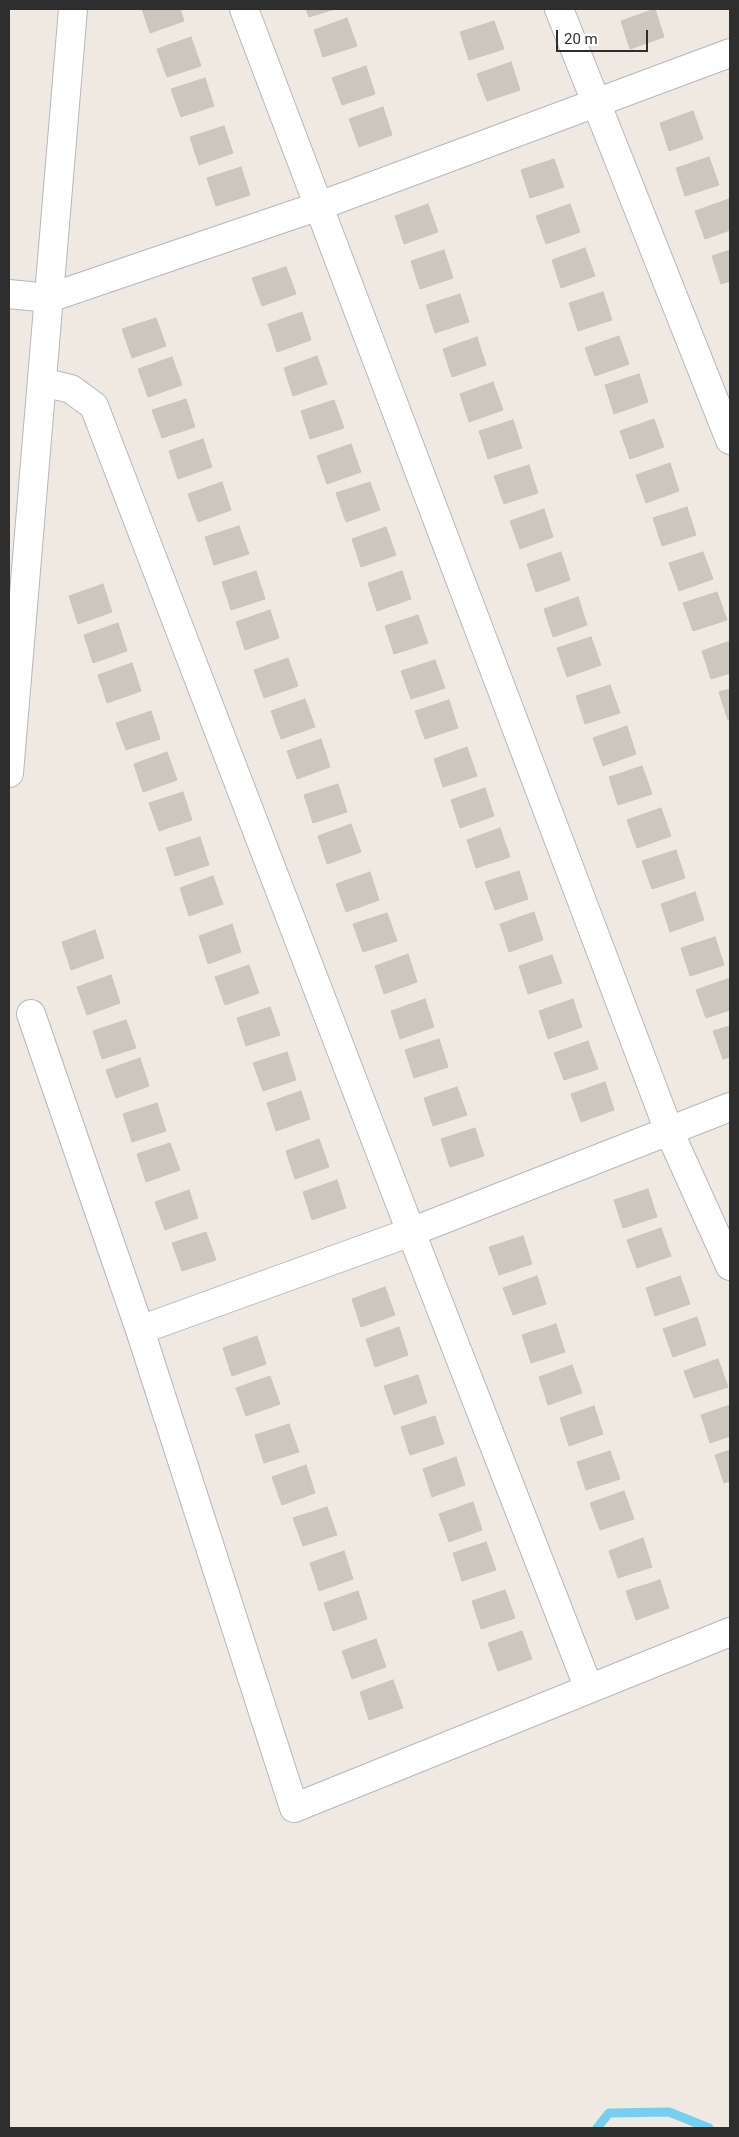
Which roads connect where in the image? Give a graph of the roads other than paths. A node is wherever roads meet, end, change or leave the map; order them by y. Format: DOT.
graph roads {
  1 [pos="73,9"];
  2 [pos="244,9"];
  3 [pos="559,9"];
  4 [pos="730,53"];
  5 [pos="597,102"];
  6 [pos="320,206"];
  7 [pos="9,294"];
  8 [pos="49,298"];
  9 [pos="42,382"];
  10 [pos="730,440"];
  11 [pos="9,773"];
  12 [pos="31,1014"];
  13 [pos="730,1107"];
  14 [pos="669,1131"];
  15 [pos="411,1232"];
  16 [pos="730,1266"];
  17 [pos="140,1330"];
  18 [pos="730,1632"];
  19 [pos="589,1689"];
  1 -- 8 [label="street"];
  2 -- 6 [label="street"];
  3 -- 5 [label="street"];
  4 -- 5 [label="street"];
  5 -- 6 [label="street"];
  5 -- 10 [label="street"];
  6 -- 8 [label="street"];
  6 -- 14 [label="street"];
  7 -- 8 [label="street"];
  8 -- 9 [label="street"];
  9 -- 11 [label="street"];
  9 -- 15 [label="street"];
  12 -- 17 [label="street"];
  13 -- 14 [label="street"];
  14 -- 15 [label="street"];
  14 -- 16 [label="street"];
  15 -- 17 [label="street"];
  15 -- 19 [label="street"];
  17 -- 19 [label="street"];
  18 -- 19 [label="street"];
}
